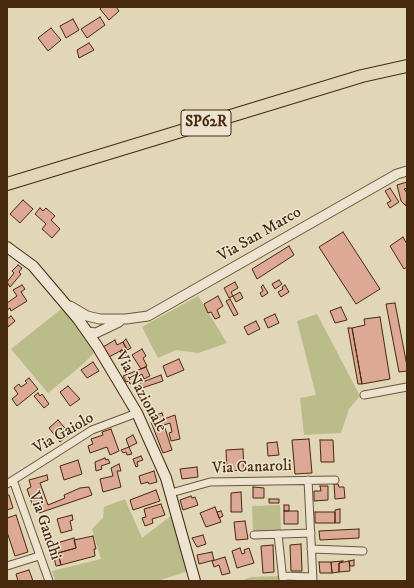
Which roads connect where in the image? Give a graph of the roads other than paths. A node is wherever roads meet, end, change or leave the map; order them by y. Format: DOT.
graph roads {
  1 [pos="407,66"];
  2 [pos="407,171"];
  3 [pos="7,184"];
  4 [pos="7,247"];
  5 [pos="62,300"];
  6 [pos="100,319"];
  7 [pos="126,319"];
  8 [pos="105,328"];
  9 [pos="85,330"];
  10 [pos="98,348"];
  11 [pos="407,387"];
  12 [pos="364,395"];
  13 [pos="137,413"];
  14 [pos="308,480"];
  15 [pos="335,480"];
  16 [pos="10,482"];
  17 [pos="171,493"];
  18 [pos="311,533"];
  19 [pos="278,534"];
  20 [pos="254,535"];
  21 [pos="311,549"];
  22 [pos="363,551"];
  23 [pos="39,556"];
  24 [pos="7,566"];
  25 [pos="283,579"];
  26 [pos="313,579"];
  27 [pos="49,581"];
  28 [pos="195,581"];
  1 -- 3 [label="highway, SP62R"];
  2 -- 7 [label="street, Via San Marco"];
  4 -- 5 [label="main road, Via Nazionale"];
  5 -- 6 [label="street, Via San Marco"];
  5 -- 9 [label="main road, Via Nazionale"];
  6 -- 7 [label="street, Via San Marco"];
  6 -- 9 [label="street, Via San Marco"];
  7 -- 8 [label="street, Via San Marco"];
  8 -- 9 [label="street, Via San Marco"];
  8 -- 10 [label="street"];
  9 -- 10 [label="main road, Via Nazionale"];
  10 -- 13 [label="main road, Via Nazionale"];
  11 -- 12 [label="street"];
  13 -- 16 [label="street, Via Gaiolo"];
  13 -- 17 [label="main road, Via Nazionale"];
  14 -- 15 [label="street, Via Canaroli"];
  14 -- 17 [label="street, Via Canaroli"];
  14 -- 18 [label="street"];
  16 -- 23 [label="street, Via Gandhi"];
  17 -- 28 [label="main road, Via Nazionale"];
  18 -- 19 [label="street"];
  18 -- 21 [label="street"];
  19 -- 20 [label="street"];
  19 -- 25 [label="street"];
  21 -- 22 [label="street"];
  21 -- 26 [label="street"];
  23 -- 24 [label="street"];
  23 -- 27 [label="street, Via Gandhi"];
  25 -- 26 [label="street"];
}
